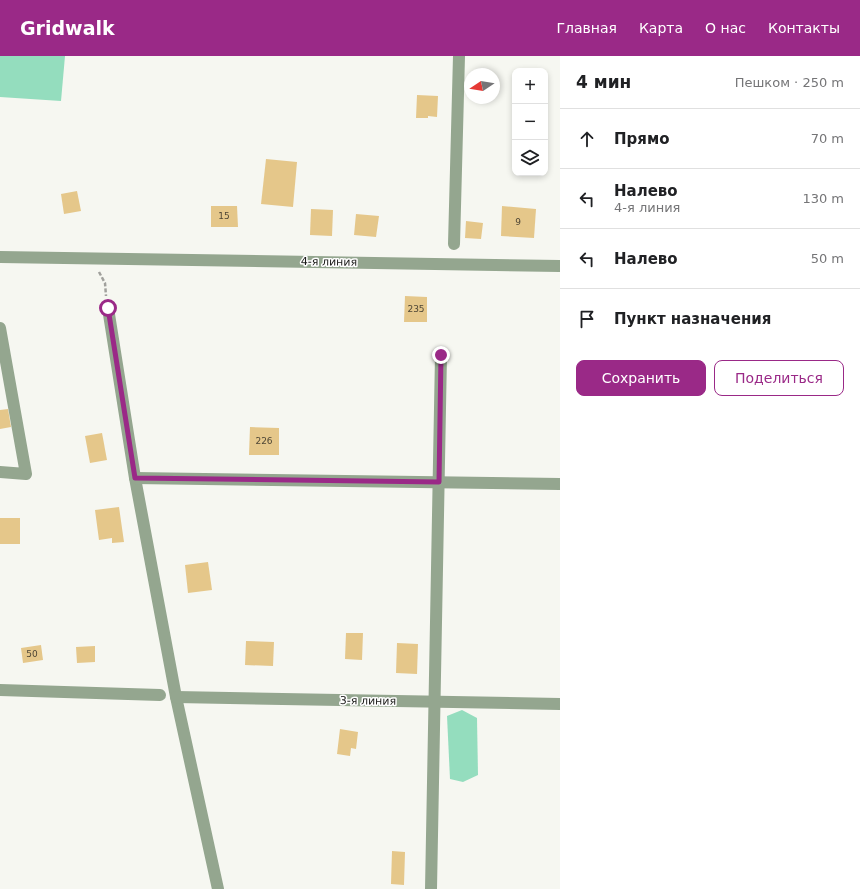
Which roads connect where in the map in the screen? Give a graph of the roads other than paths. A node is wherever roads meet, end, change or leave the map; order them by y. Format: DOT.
graph roads {
  1 [pos="459,56"];
  2 [pos="454,244"];
  3 [pos="0,257"];
  4 [pos="560,266"];
  5 [pos="108,308"];
  6 [pos="0,328"];
  7 [pos="441,355"];
  8 [pos="0,472"];
  9 [pos="135,478"];
  10 [pos="439,482"];
  11 [pos="560,484"];
  12 [pos="0,690"];
  13 [pos="160,695"];
  14 [pos="176,698"];
  15 [pos="434,702"];
  16 [pos="560,704"];
  17 [pos="218,889"];
  18 [pos="431,889"];
  1 -- 2 [label="street"];
  3 -- 4 [label="street, 4-я линия"];
  5 -- 9 [label="street"];
  6 -- 8 [label="street"];
  7 -- 10 [label="street"];
  9 -- 10 [label="street"];
  9 -- 14 [label="street"];
  10 -- 11 [label="street"];
  10 -- 15 [label="street"];
  12 -- 13 [label="street"];
  14 -- 15 [label="street, 3-я линия"];
  14 -- 17 [label="street"];
  15 -- 16 [label="street, 3-я линия"];
  15 -- 18 [label="street"];
}
